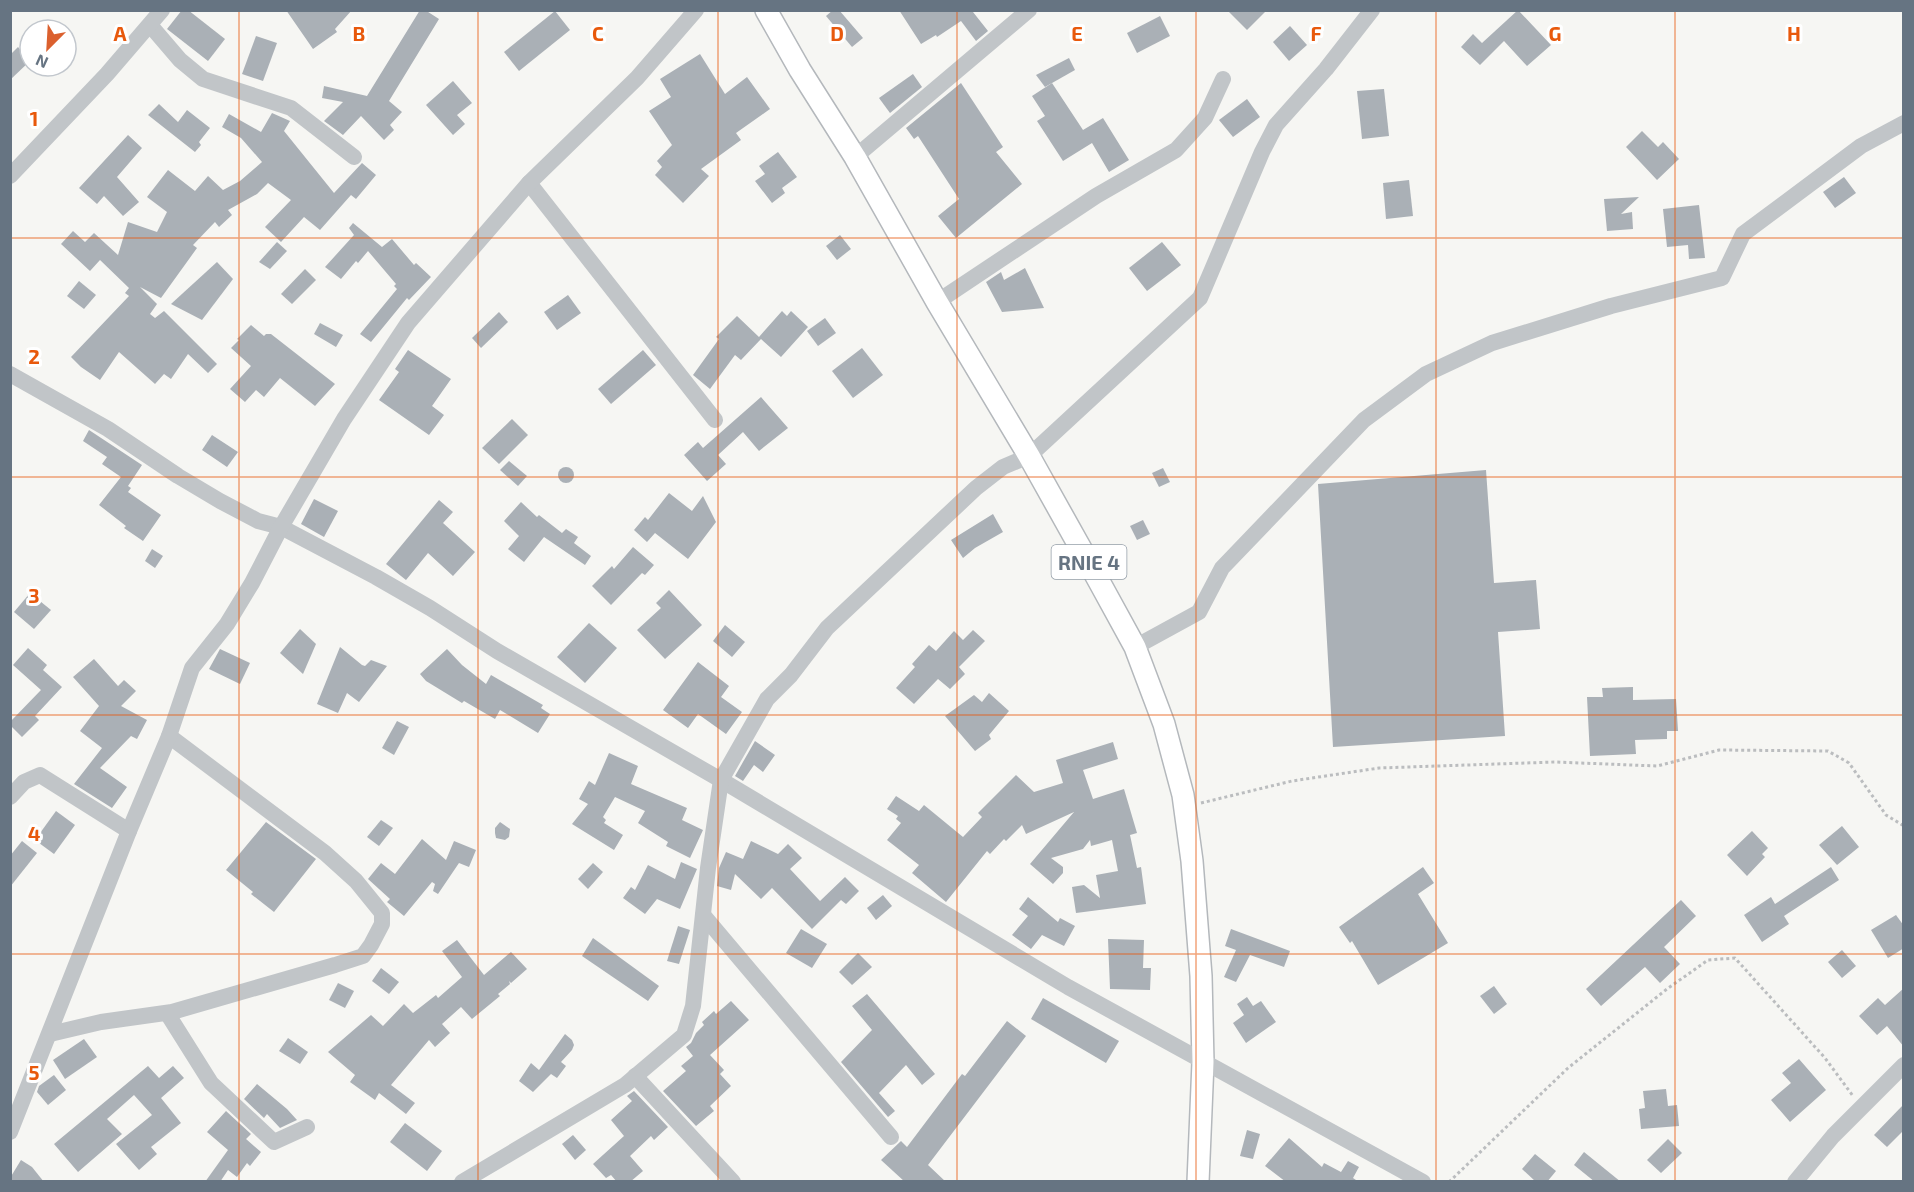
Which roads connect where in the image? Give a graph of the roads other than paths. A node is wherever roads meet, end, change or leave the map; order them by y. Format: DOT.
graph roads {
  1 [pos="162,10"];
  2 [pos="696,10"];
  3 [pos="766,10"];
  4 [pos="1029,10"];
  5 [pos="1372,10"];
  6 [pos="150,24"];
  7 [pos="1222,79"];
  8 [pos="1904,123"];
  9 [pos="354,157"];
  10 [pos="855,157"];
  11 [pos="10,176"];
  12 [pos="529,183"];
  13 [pos="937,302"];
  14 [pos="10,374"];
  15 [pos="715,420"];
  16 [pos="1029,456"];
  17 [pos="281,527"];
  18 [pos="1135,647"];
  19 [pos="169,736"];
  20 [pos="721,780"];
  21 [pos="10,797"];
  22 [pos="129,831"];
  23 [pos="702,915"];
  24 [pos="167,1013"];
  25 [pos="50,1034"];
  26 [pos="1203,1062"];
  27 [pos="1904,1065"];
  28 [pos="635,1076"];
  29 [pos="308,1127"];
  30 [pos="10,1132"];
  31 [pos="891,1137"];
  32 [pos="462,1182"];
  33 [pos="733,1182"];
  34 [pos="1198,1182"];
  35 [pos="1423,1182"];
  36 [pos="1795,1182"];
  1 -- 6 [label="street"];
  2 -- 12 [label="street"];
  3 -- 10 [label="main road, RNIE 4"];
  4 -- 10 [label="street"];
  5 -- 16 [label="street"];
  6 -- 9 [label="street"];
  6 -- 11 [label="street"];
  7 -- 13 [label="street"];
  8 -- 18 [label="street"];
  10 -- 13 [label="main road, RNIE 4"];
  12 -- 15 [label="street"];
  12 -- 17 [label="street"];
  13 -- 16 [label="main road, RNIE 4"];
  14 -- 17 [label="street"];
  16 -- 18 [label="main road, RNIE 4"];
  16 -- 20 [label="street"];
  17 -- 19 [label="street"];
  17 -- 20 [label="street"];
  18 -- 26 [label="main road, RNIE 4"];
  19 -- 22 [label="street"];
  19 -- 24 [label="street"];
  20 -- 23 [label="street"];
  20 -- 26 [label="street"];
  21 -- 22 [label="street"];
  22 -- 25 [label="street"];
  23 -- 28 [label="street"];
  23 -- 31 [label="street"];
  24 -- 25 [label="street"];
  24 -- 29 [label="street"];
  25 -- 30 [label="street"];
  26 -- 34 [label="main road, RNIE 4"];
  26 -- 35 [label="street"];
  27 -- 36 [label="street"];
  28 -- 32 [label="street"];
  28 -- 33 [label="street"];
}
